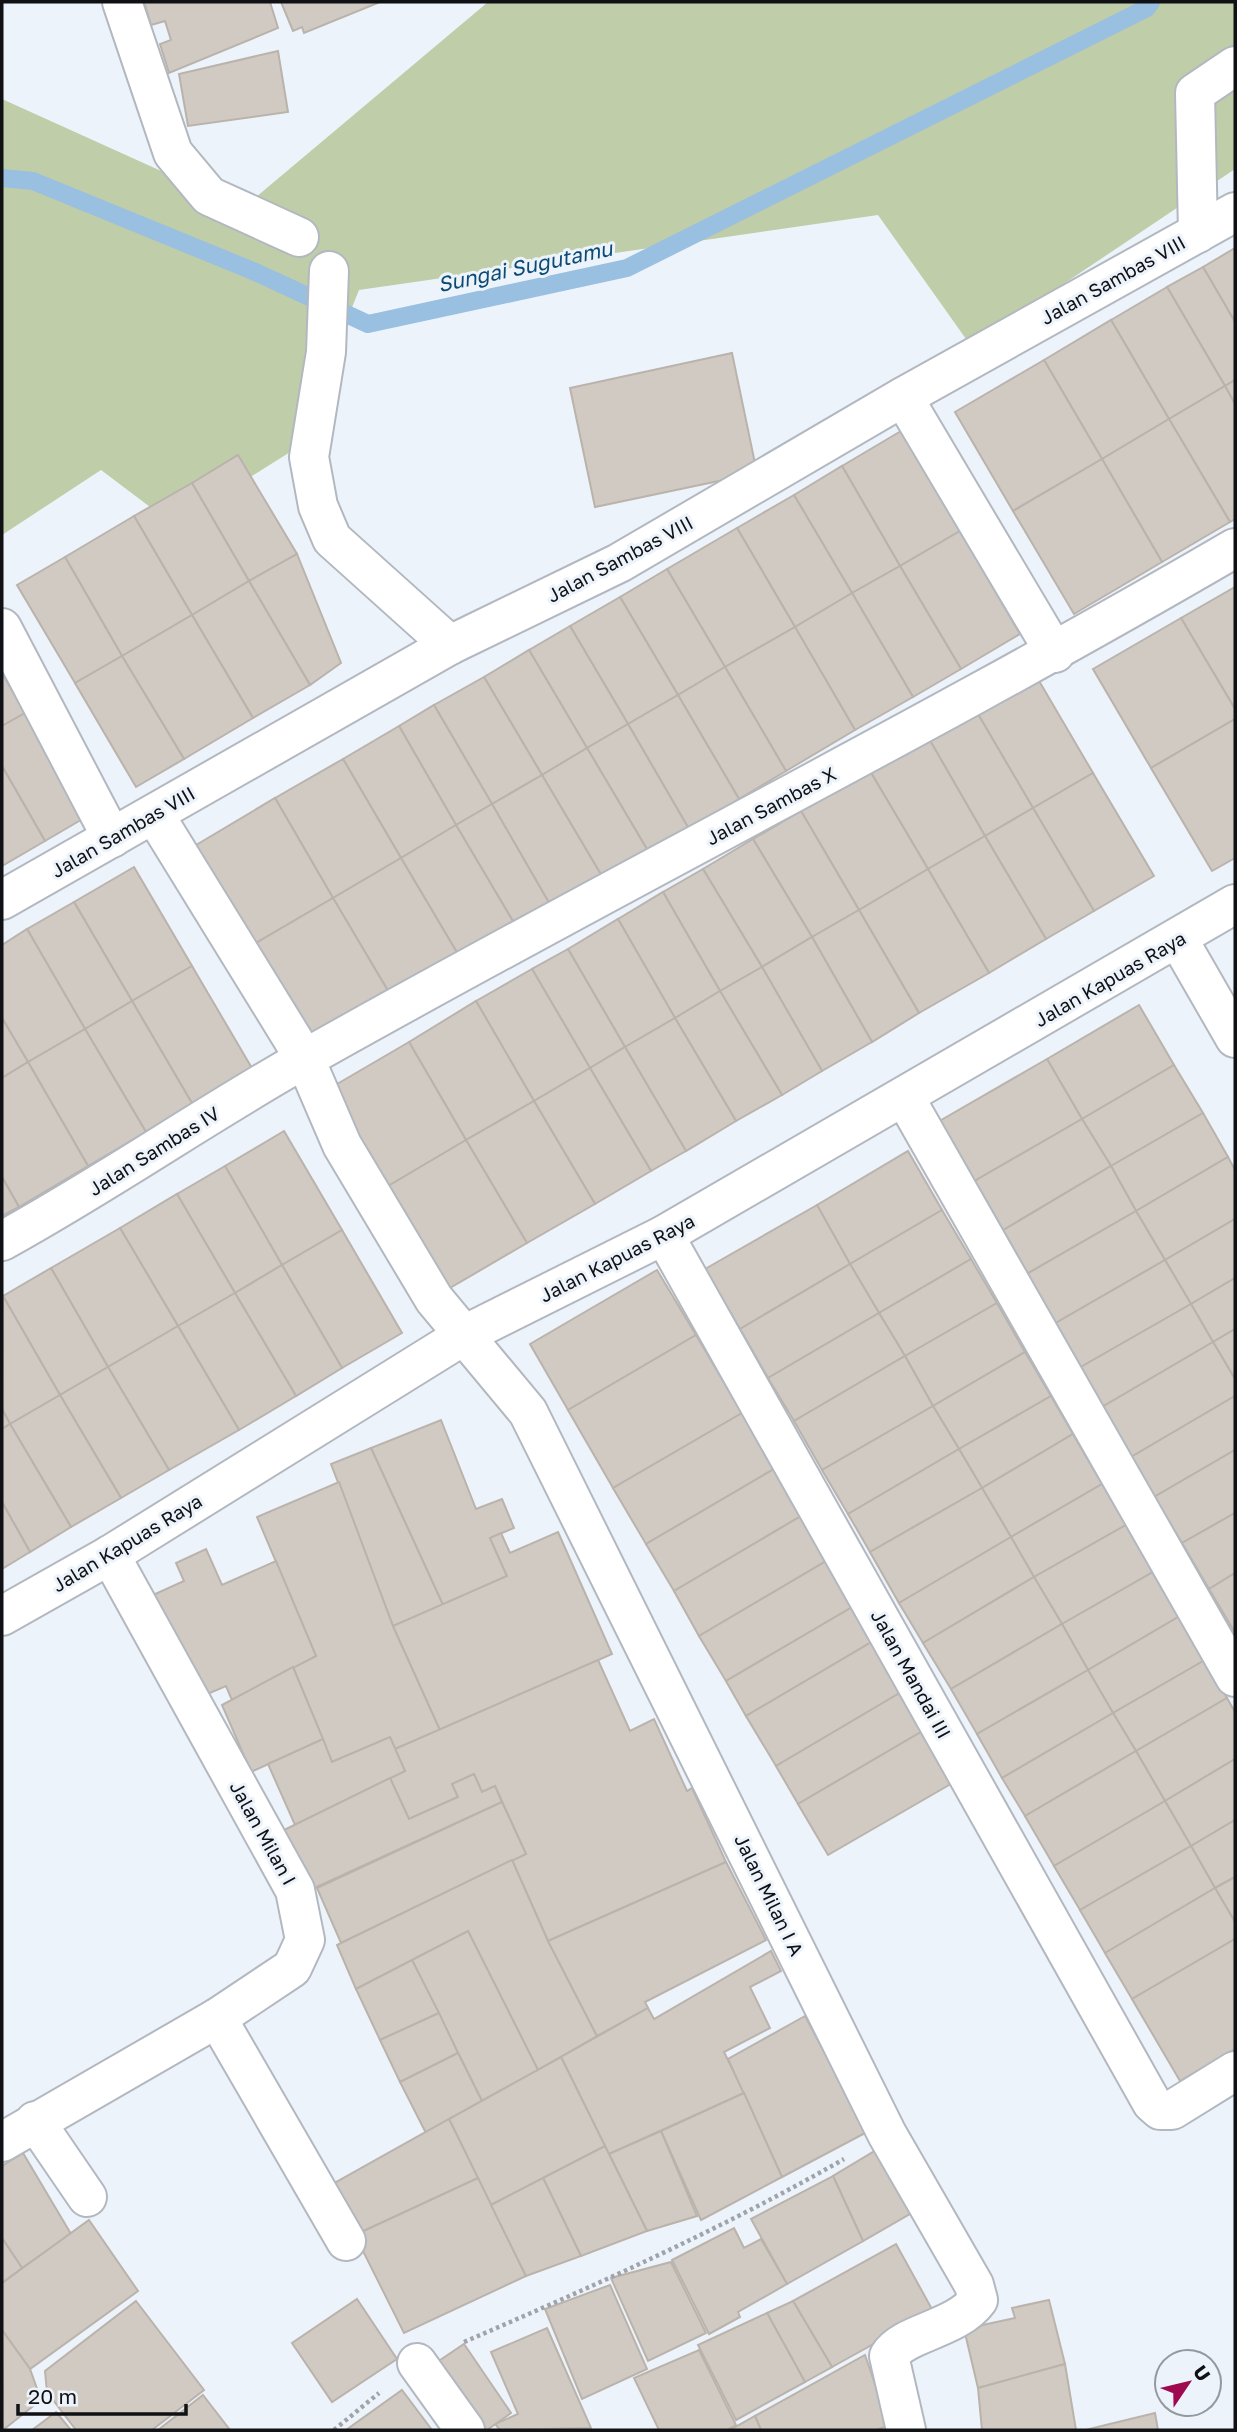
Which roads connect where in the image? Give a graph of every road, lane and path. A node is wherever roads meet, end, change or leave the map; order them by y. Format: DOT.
graph roads {
  1 [pos="122,2"];
  2 [pos="1235,66"];
  3 [pos="1235,212"];
  4 [pos="1198,233"];
  5 [pos="299,237"];
  6 [pos="329,271"];
  7 [pos="903,397"];
  8 [pos="1235,548"];
  9 [pos="2,628"];
  10 [pos="450,645"];
  11 [pos="1055,653"];
  12 [pos="154,814"];
  13 [pos="112,838"];
  14 [pos="2,900"];
  15 [pos="1235,904"];
  16 [pos="1178,939"];
  17 [pos="1235,1038"];
  18 [pos="304,1059"];
  19 [pos="905,1098"];
  20 [pos="664,1236"];
  21 [pos="2,1241"];
  22 [pos="466,1334"];
  23 [pos="110,1555"];
  24 [pos="2,1616"];
  25 [pos="1235,1677"];
  26 [pos="217,2018"];
  27 [pos="1235,2071"];
  28 [pos="35,2121"];
  29 [pos="887,2134"];
  30 [pos="2,2142"];
  31 [pos="87,2197"];
  32 [pos="345,2241"];
  33 [pos="417,2363"];
  34 [pos="334,2430"];
  35 [pos="465,2430"];
  36 [pos="906,2430"];
  1 -- 5 [label="street"];
  2 -- 4 [label="street"];
  3 -- 4 [label="street, Jalan Sambas VIII"];
  4 -- 7 [label="street, Jalan Sambas VIII"];
  6 -- 10 [label="street"];
  7 -- 10 [label="street, Jalan Sambas VIII"];
  7 -- 11 [label="street"];
  8 -- 11 [label="street, Jalan Sambas X"];
  9 -- 13 [label="street"];
  10 -- 12 [label="street, Jalan Sambas VIII"];
  11 -- 18 [label="street, Jalan Sambas X"];
  12 -- 13 [label="street, Jalan Sambas VIII"];
  12 -- 18 [label="street, Jalan Milan I A"];
  13 -- 14 [label="street, Jalan Sambas VIII"];
  15 -- 16 [label="street, Jalan Kapuas Raya"];
  16 -- 17 [label="street"];
  16 -- 19 [label="street, Jalan Kapuas Raya"];
  18 -- 21 [label="street, Jalan Sambas IV"];
  18 -- 22 [label="street, Jalan Milan I A"];
  19 -- 20 [label="street, Jalan Kapuas Raya"];
  19 -- 25 [label="street"];
  20 -- 22 [label="street, Jalan Kapuas Raya"];
  20 -- 27 [label="street, Jalan Mandai III"];
  22 -- 23 [label="street, Jalan Kapuas Raya"];
  22 -- 29 [label="street, Jalan Milan I A"];
  23 -- 24 [label="street, Jalan Kapuas Raya"];
  23 -- 26 [label="street, Jalan Milan I"];
  26 -- 28 [label="street, Jalan Milan I"];
  26 -- 32 [label="street"];
  28 -- 30 [label="street, Jalan Milan I"];
  28 -- 31 [label="street"];
  29 -- 33 [label="path"];
  29 -- 36 [label="street, Jalan Milan I A"];
  33 -- 34 [label="path"];
  33 -- 35 [label="street"];
}
